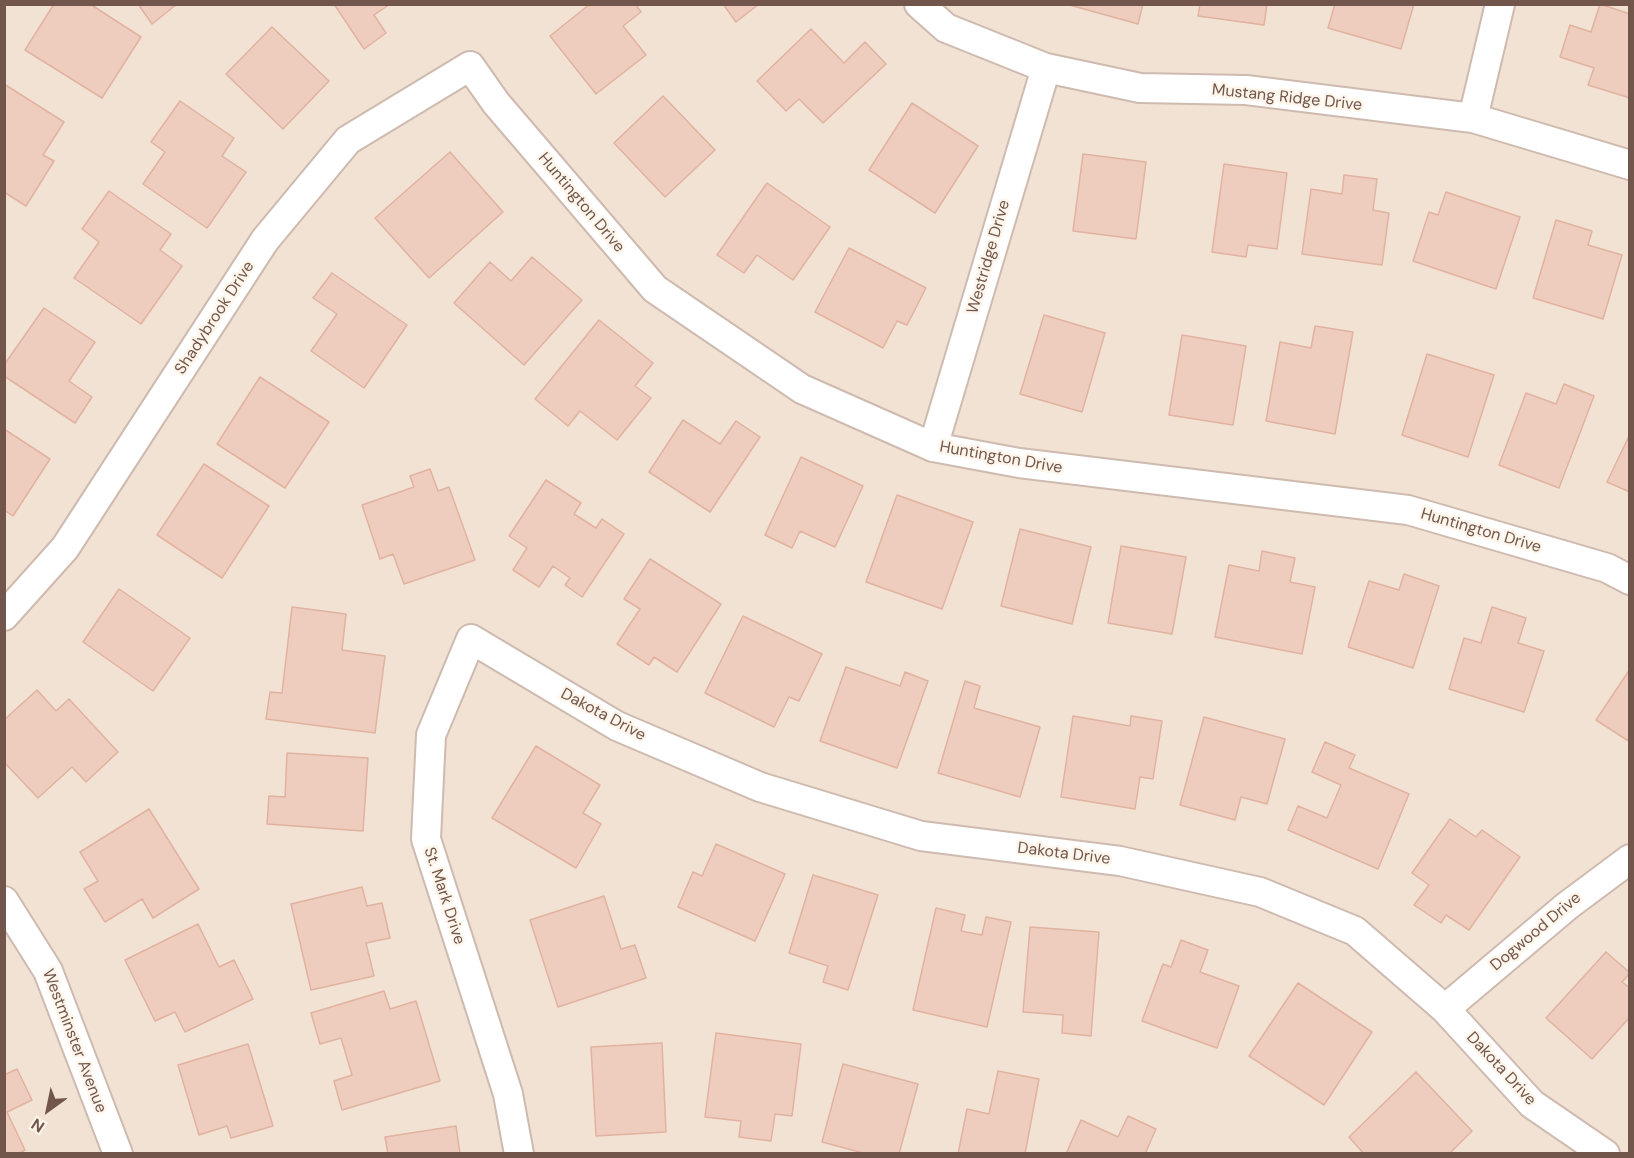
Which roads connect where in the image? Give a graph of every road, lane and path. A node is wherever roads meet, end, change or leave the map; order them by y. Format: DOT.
graph roads {
  1 [pos="919,4"];
  2 [pos="1500,4"];
  3 [pos="470,66"];
  4 [pos="1046,68"];
  5 [pos="1473,118"];
  6 [pos="1629,165"];
  7 [pos="933,447"];
  8 [pos="1629,580"];
  9 [pos="4,616"];
  10 [pos="471,639"];
  11 [pos="1629,858"];
  12 [pos="4,901"];
  13 [pos="1445,1009"];
  14 [pos="118,1154"];
  15 [pos="519,1154"];
  16 [pos="1605,1154"];
  1 -- 4 [label="street, Mustang Ridge Drive"];
  2 -- 5 [label="street"];
  3 -- 7 [label="street, Huntington Drive"];
  3 -- 9 [label="street, Shadybrook Drive"];
  4 -- 5 [label="street, Mustang Ridge Drive"];
  4 -- 7 [label="street, Westridge Drive"];
  5 -- 6 [label="street, Mustang Ridge Drive"];
  7 -- 8 [label="street, Huntington Drive"];
  10 -- 13 [label="street, Dakota Drive"];
  10 -- 15 [label="street, St. Mark Drive"];
  11 -- 13 [label="street, Dogwood Drive"];
  12 -- 14 [label="street, Westminster Avenue"];
  13 -- 16 [label="street, Dakota Drive"];
}
